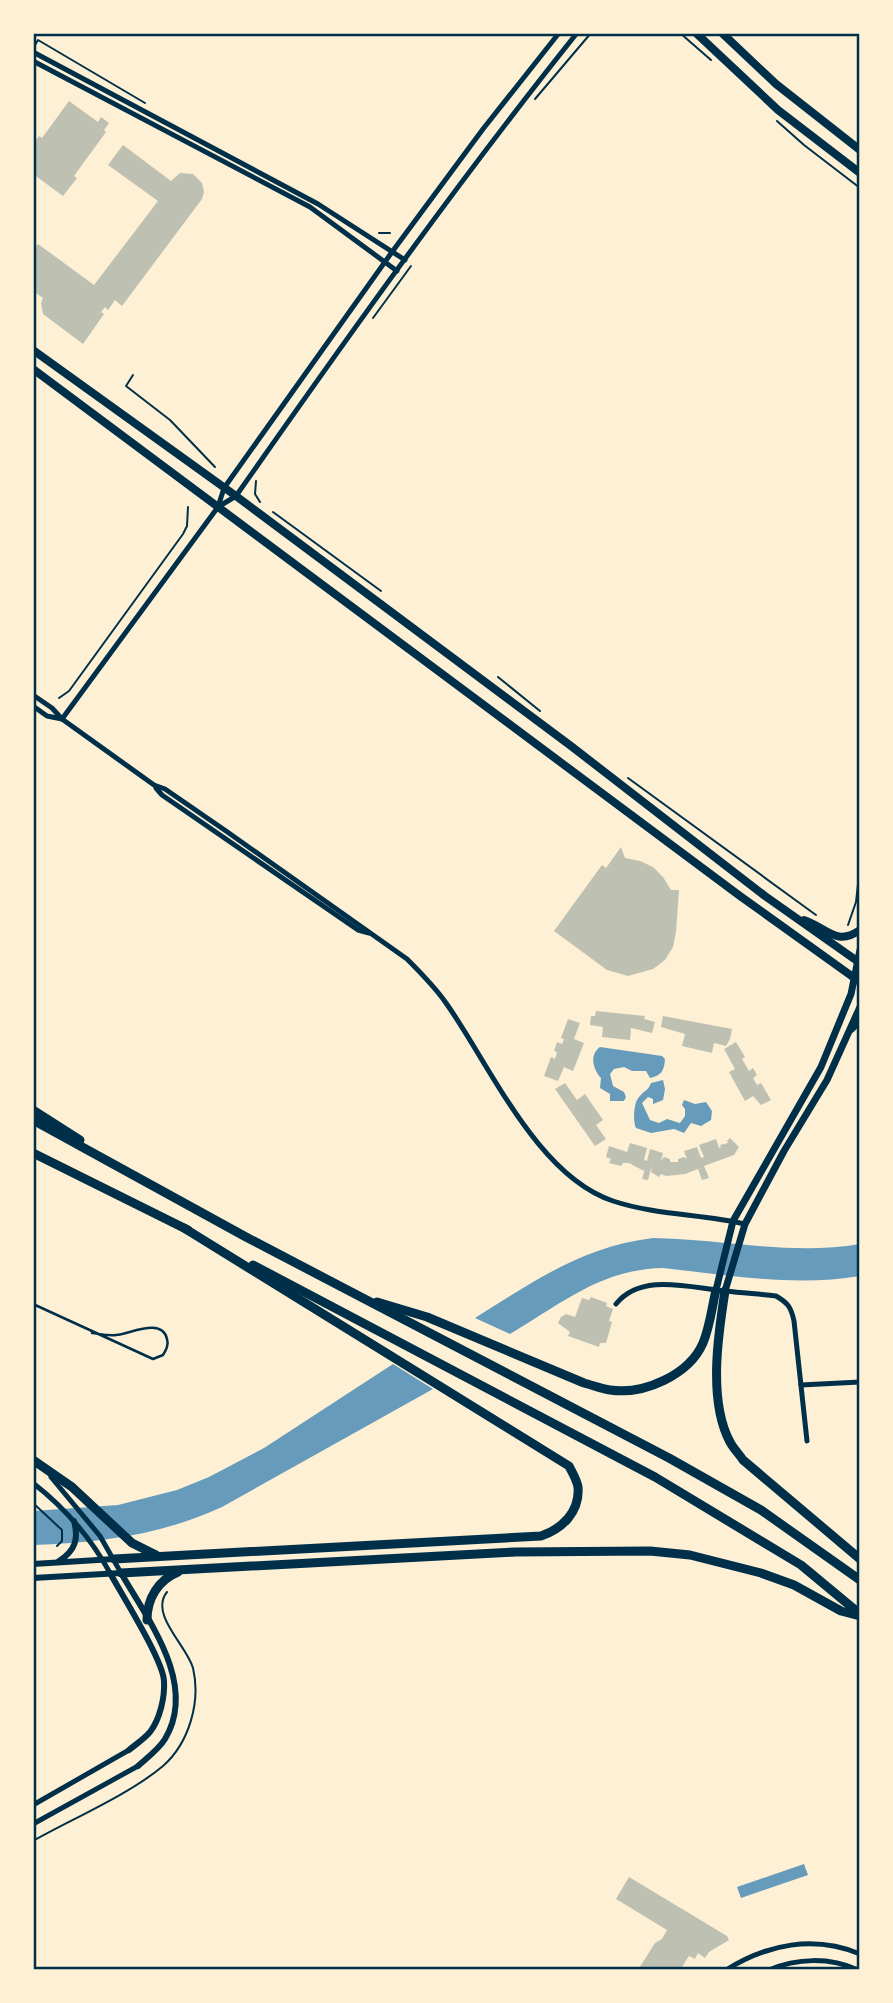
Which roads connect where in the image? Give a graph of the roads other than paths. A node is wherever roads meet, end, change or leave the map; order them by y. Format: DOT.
graph roads {
  1 [pos="559,33"];
  2 [pos="577,33"];
  3 [pos="696,33"];
  4 [pos="722,33"];
  5 [pos="33,52"];
  6 [pos="33,61"];
  7 [pos="860,150"];
  8 [pos="860,173"];
  9 [pos="392,252"];
  10 [pos="405,260"];
  11 [pos="385,262"];
  12 [pos="397,271"];
  13 [pos="352,307"];
  14 [pos="364,315"];
  15 [pos="33,350"];
  16 [pos="33,369"];
  17 [pos="225,488"];
  18 [pos="236,496"];
  19 [pos="218,507"];
  20 [pos="33,695"];
  21 [pos="33,706"];
  22 [pos="62,719"];
  23 [pos="791,915"];
  24 [pos="860,930"];
  25 [pos="860,950"];
  26 [pos="859,962"];
  27 [pos="857,980"];
  28 [pos="860,1007"];
  29 [pos="860,1020"];
  30 [pos="851,1029"];
  31 [pos="33,1110"];
  32 [pos="33,1120"];
  33 [pos="33,1153"];
  34 [pos="149,1184"];
  35 [pos="733,1221"];
  36 [pos="745,1224"];
  37 [pos="184,1228"];
  38 [pos="720,1290"];
  39 [pos="355,1294"];
  40 [pos="33,1304"];
  41 [pos="616,1304"];
  42 [pos="92,1333"];
  43 [pos="860,1382"];
  44 [pos="801,1385"];
  45 [pos="807,1441"];
  46 [pos="33,1460"];
  47 [pos="33,1483"];
  48 [pos="74,1521"];
  49 [pos="161,1557"];
  50 [pos="103,1559"];
  51 [pos="114,1559"];
  52 [pos="860,1559"];
  53 [pos="58,1562"];
  54 [pos="33,1564"];
  55 [pos="186,1569"];
  56 [pos="110,1573"];
  57 [pos="121,1573"];
  58 [pos="33,1578"];
  59 [pos="860,1580"];
  60 [pos="860,1615"];
  61 [pos="147,1620"];
  62 [pos="129,1750"];
  63 [pos="138,1766"];
  64 [pos="33,1805"];
  65 [pos="33,1824"];
  66 [pos="860,1954"];
  67 [pos="726,1970"];
  68 [pos="769,1970"];
  69 [pos="858,1970"];
  1 -- 9 [label="street"];
  2 -- 10 [label="street"];
  3 -- 8 [label="main road"];
  4 -- 7 [label="main road"];
  5 -- 9 [label="street"];
  6 -- 11 [label="street"];
  9 -- 10 [label="street"];
  9 -- 11 [label="street"];
  10 -- 12 [label="street"];
  11 -- 12 [label="street"];
  11 -- 13 [label="street"];
  12 -- 14 [label="street"];
  13 -- 14 [label="street"];
  13 -- 17 [label="street"];
  14 -- 18 [label="street"];
  15 -- 17 [label="main road"];
  16 -- 19 [label="main road"];
  17 -- 18 [label="main road"];
  17 -- 19 [label="street"];
  18 -- 19 [label="street"];
  18 -- 23 [label="main road"];
  19 -- 22 [label="street"];
  19 -- 27 [label="main road"];
  20 -- 22 [label="street"];
  21 -- 22 [label="street"];
  22 -- 35 [label="street"];
  23 -- 24 [label="main road"];
  23 -- 26 [label="main road"];
  25 -- 26 [label="main road"];
  26 -- 27 [label="main road"];
  27 -- 35 [label="main road"];
  28 -- 30 [label="main road"];
  29 -- 30 [label="main road"];
  30 -- 36 [label="main road"];
  31 -- 34 [label="highway"];
  32 -- 34 [label="highway"];
  33 -- 37 [label="highway"];
  34 -- 39 [label="highway"];
  35 -- 36 [label="street"];
  35 -- 38 [label="main road"];
  36 -- 38 [label="main road"];
  37 -- 49 [label="highway"];
  37 -- 60 [label="highway"];
  38 -- 39 [label="highway"];
  38 -- 41 [label="street"];
  38 -- 44 [label="street"];
  38 -- 52 [label="highway"];
  39 -- 59 [label="highway"];
  40 -- 42 [label="lane"];
  42 -- 42 [label="lane"];
  43 -- 44 [label="street"];
  44 -- 45 [label="street"];
  46 -- 49 [label="highway"];
  46 -- 51 [label="street"];
  47 -- 48 [label="street"];
  48 -- 50 [label="street"];
  48 -- 53 [label="street"];
  49 -- 51 [label="highway"];
  50 -- 51 [label="street"];
  50 -- 53 [label="street"];
  50 -- 56 [label="street"];
  51 -- 57 [label="street"];
  53 -- 54 [label="street"];
  55 -- 57 [label="highway"];
  55 -- 60 [label="highway"];
  55 -- 61 [label="highway"];
  56 -- 57 [label="street"];
  56 -- 58 [label="street"];
  56 -- 62 [label="street"];
  57 -- 61 [label="street"];
  61 -- 63 [label="street"];
  62 -- 64 [label="street"];
  63 -- 65 [label="street"];
  66 -- 67 [label="street"];
  68 -- 69 [label="street"];
}
